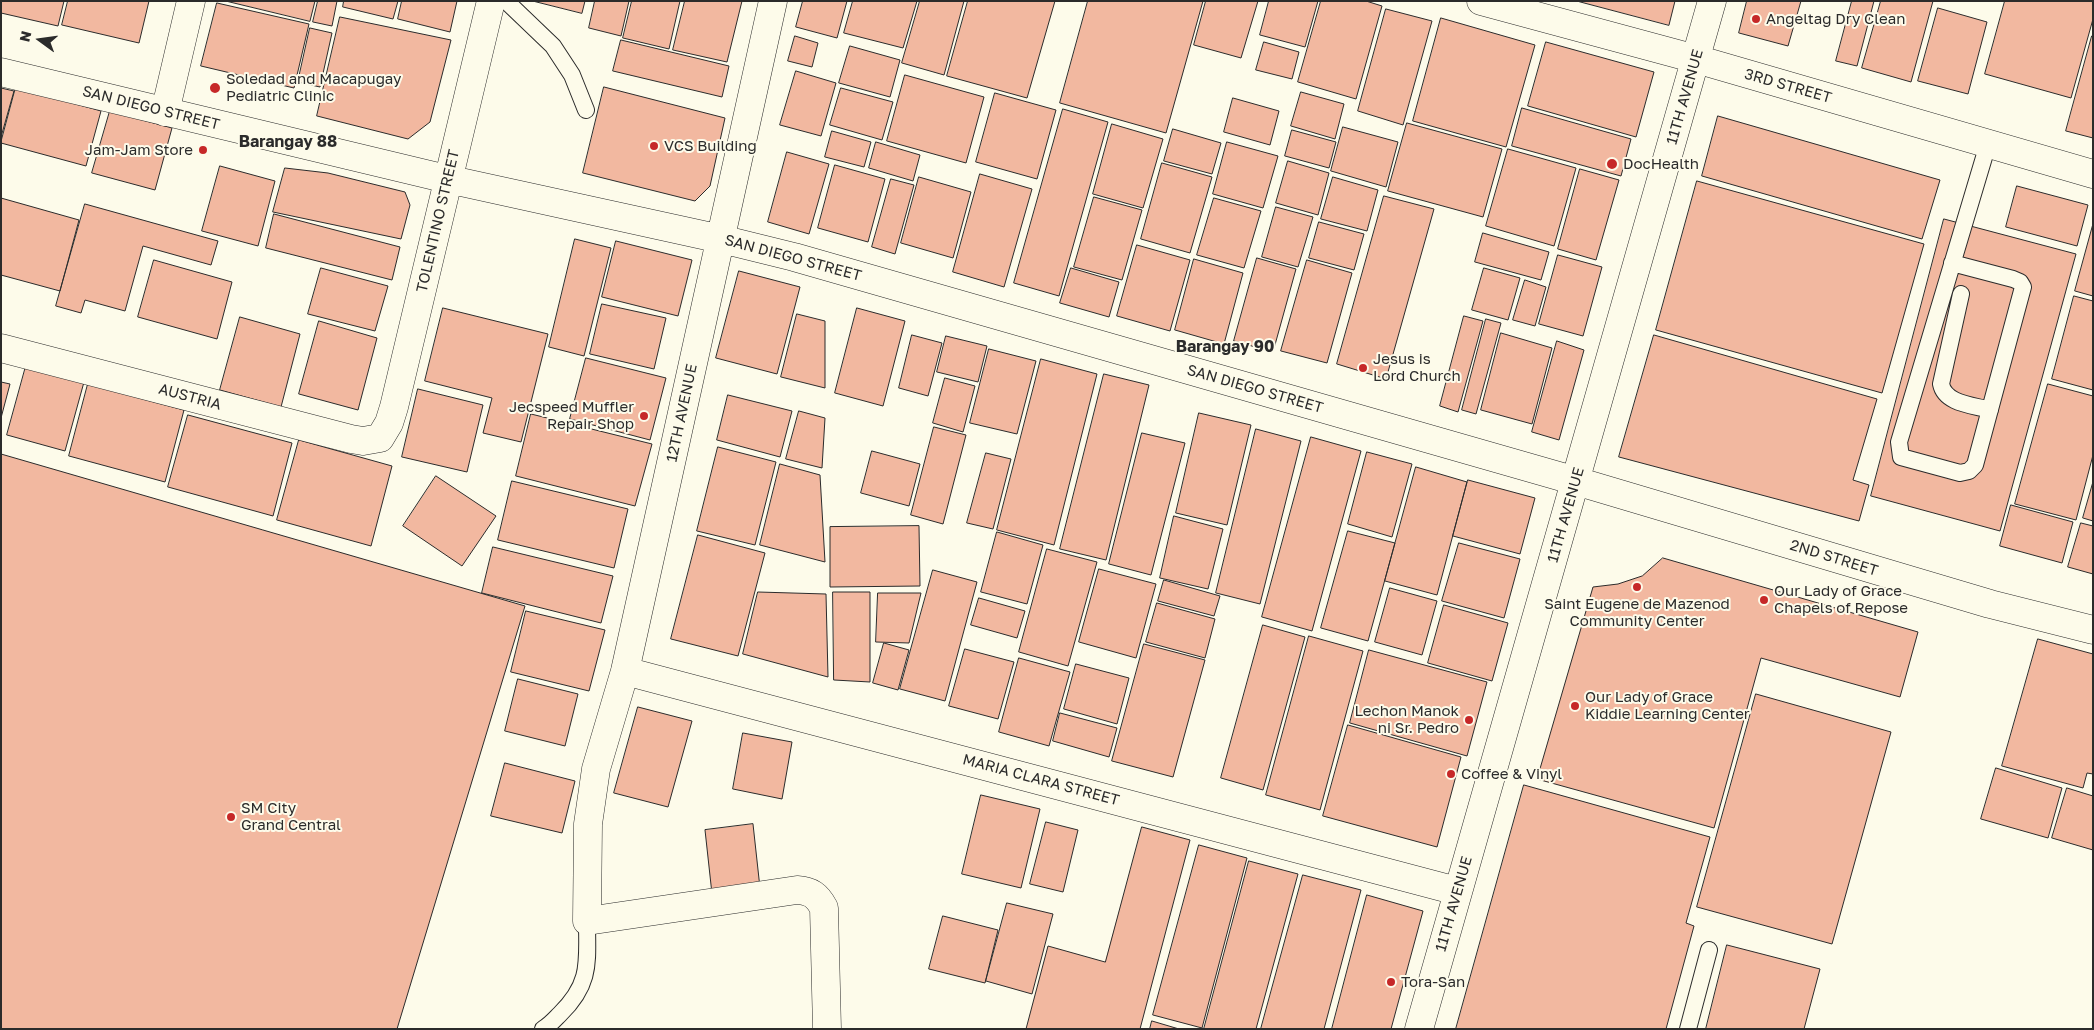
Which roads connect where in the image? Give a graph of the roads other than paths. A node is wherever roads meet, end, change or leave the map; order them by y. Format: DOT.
graph roads {
  1 [pos="191,1"];
  2 [pos="491,1"];
  3 [pos="506,1"];
  4 [pos="773,1"];
  5 [pos="1481,1"];
  6 [pos="1712,1"];
  7 [pos="1696,59"];
  8 [pos="1,72"];
  9 [pos="586,110"];
  10 [pos="165,112"];
  11 [pos="1988,144"];
  12 [pos="2093,174"];
  13 [pos="447,179"];
  14 [pos="721,239"];
  15 [pos="1952,263"];
  16 [pos="1961,294"];
  17 [pos="1,348"];
  18 [pos="1990,410"];
  19 [pos="380,438"];
  20 [pos="1576,481"];
  21 [pos="2093,630"];
  22 [pos="625,671"];
  23 [pos="1457,891"];
  24 [pos="587,921"];
  25 [pos="1710,950"];
  26 [pos="543,1029"];
  27 [pos="827,1029"];
  28 [pos="1419,1029"];
  29 [pos="1688,1029"];
  1 -- 10 [label="street"];
  2 -- 13 [label="street, TOLENTINO STREET"];
  3 -- 9 [label="lane"];
  4 -- 14 [label="street, 12TH AVENUE"];
  5 -- 7 [label="street, 3RD STREET"];
  6 -- 7 [label="street, 11TH AVENUE"];
  7 -- 11 [label="street, 3RD STREET"];
  7 -- 20 [label="street, 11TH AVENUE"];
  8 -- 10 [label="street, SAN DIEGO STREET"];
  10 -- 13 [label="street, SAN DIEGO STREET"];
  11 -- 12 [label="street, 3RD STREET"];
  11 -- 15 [label="lane"];
  13 -- 14 [label="street, SAN DIEGO STREET"];
  13 -- 19 [label="street, TOLENTINO STREET"];
  14 -- 20 [label="street, SAN DIEGO STREET"];
  14 -- 22 [label="street, 12TH AVENUE"];
  15 -- 18 [label="lane"];
  15 -- 18 [label="lane"];
  16 -- 18 [label="lane"];
  17 -- 19 [label="street, AUSTRIA"];
  20 -- 21 [label="street, 2ND STREET"];
  20 -- 23 [label="street, 11TH AVENUE"];
  22 -- 23 [label="street, MARIA CLARA STREET"];
  22 -- 24 [label="street, 12TH AVENUE"];
  23 -- 28 [label="street, 11TH AVENUE"];
  24 -- 26 [label="lane"];
  24 -- 27 [label="street"];
  25 -- 29 [label="lane"];
}
